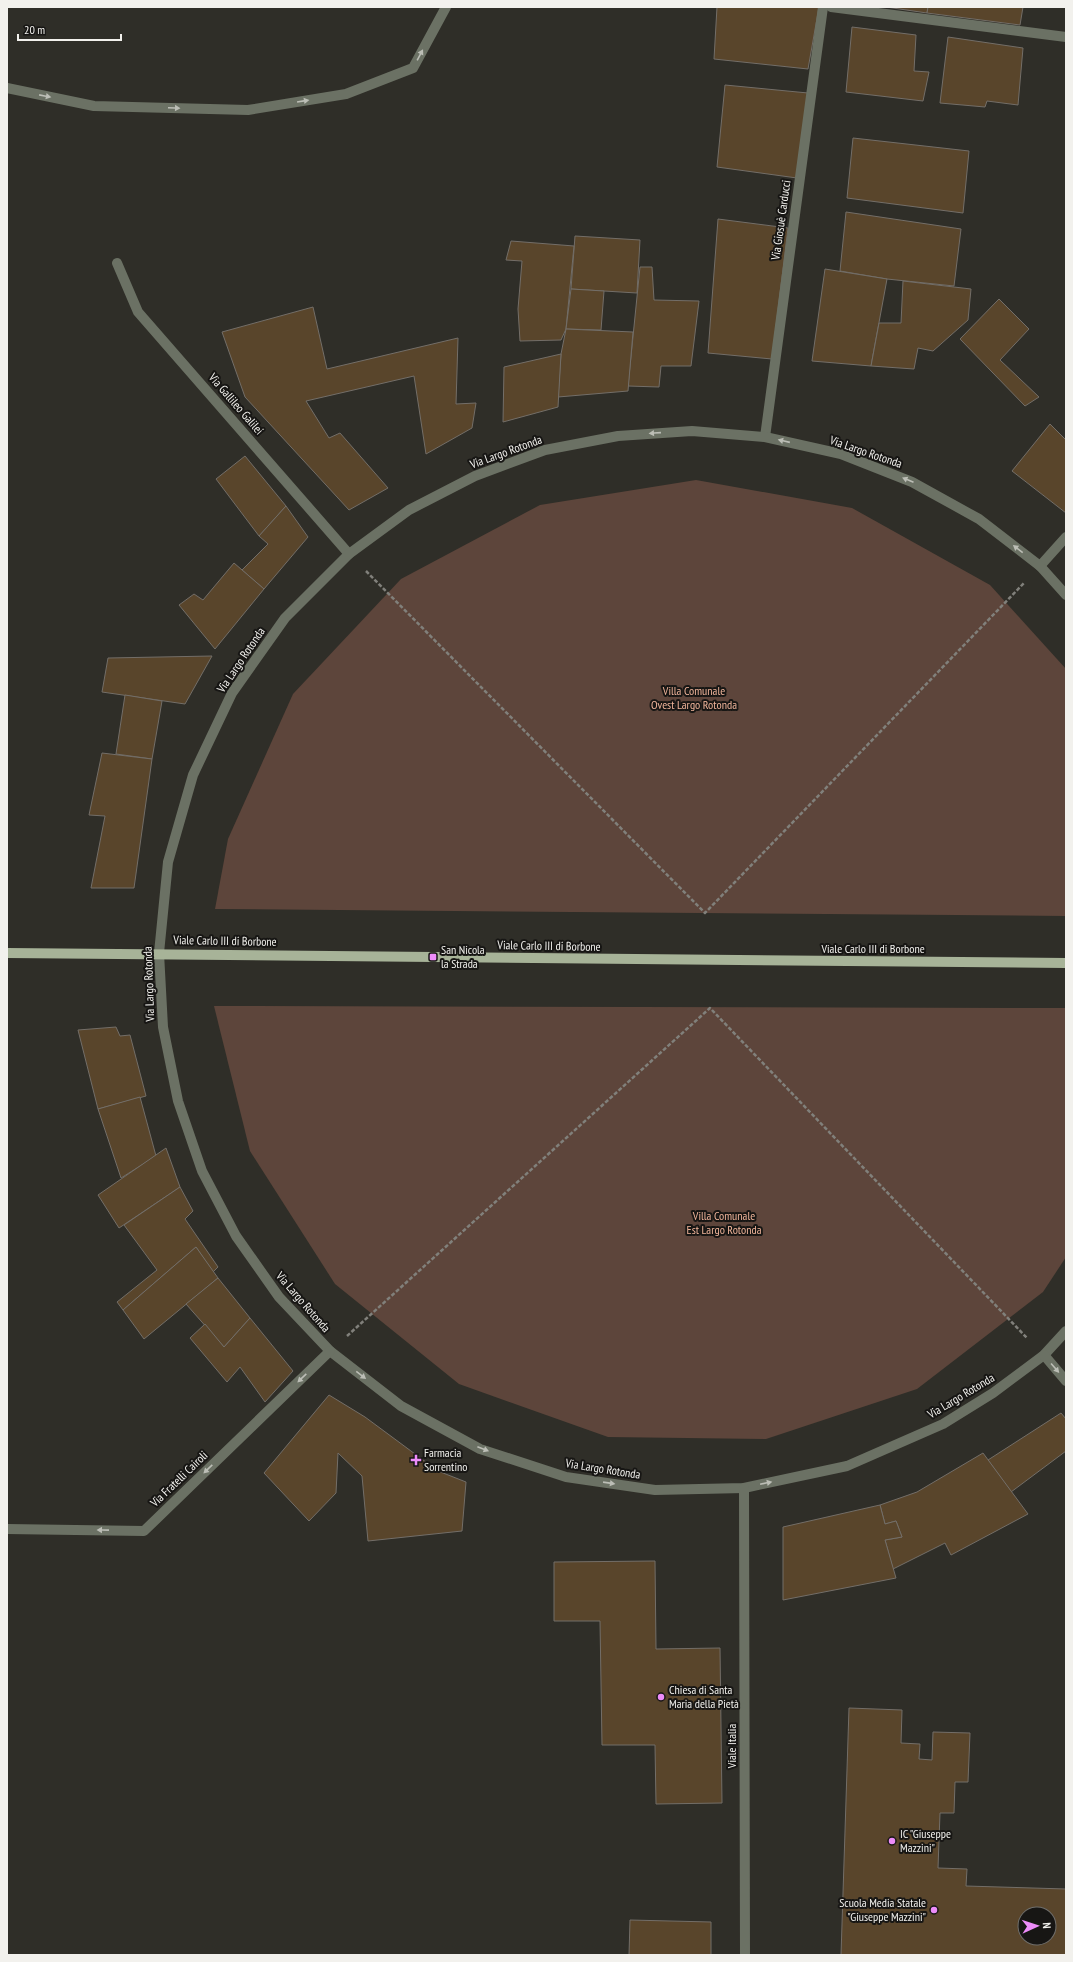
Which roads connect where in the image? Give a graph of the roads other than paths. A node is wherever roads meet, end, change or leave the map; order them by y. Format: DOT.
graph roads {
  1 [pos="446,7"];
  2 [pos="823,7"];
  3 [pos="831,7"];
  4 [pos="1066,37"];
  5 [pos="7,88"];
  6 [pos="118,263"];
  7 [pos="765,437"];
  8 [pos="1066,538"];
  9 [pos="349,554"];
  10 [pos="1040,566"];
  11 [pos="1066,595"];
  12 [pos="7,953"];
  13 [pos="159,953"];
  14 [pos="1066,963"];
  15 [pos="1066,1331"];
  16 [pos="330,1351"];
  17 [pos="1044,1355"];
  18 [pos="1066,1380"];
  19 [pos="744,1488"];
  20 [pos="7,1529"];
  21 [pos="745,1955"];
  5 -- 1 [label="street, one-way"];
  2 -- 7 [label="street, Via Giosuè Carducci"];
  3 -- 4 [label="street"];
  6 -- 9 [label="street, Via Gallileo Galilei"];
  7 -- 9 [label="street, Via Largo Rotonda, one-way"];
  10 -- 7 [label="street, Via Largo Rotonda, one-way"];
  8 -- 10 [label="street"];
  9 -- 13 [label="street, Via Largo Rotonda"];
  10 -- 11 [label="street, Via Largo Rotonda"];
  12 -- 13 [label="main road, Viale Carlo III di Borbone"];
  13 -- 14 [label="main road, Viale Carlo III di Borbone"];
  13 -- 16 [label="street, Via Largo Rotonda"];
  15 -- 17 [label="street, Via Largo Rotonda"];
  16 -- 19 [label="street, Via Largo Rotonda, one-way"];
  16 -- 20 [label="street, Via Fratelli Cairoli, one-way"];
  17 -- 18 [label="street, one-way"];
  19 -- 17 [label="street, Via Largo Rotonda, one-way"];
  19 -- 21 [label="street, Viale Italia"];
}
